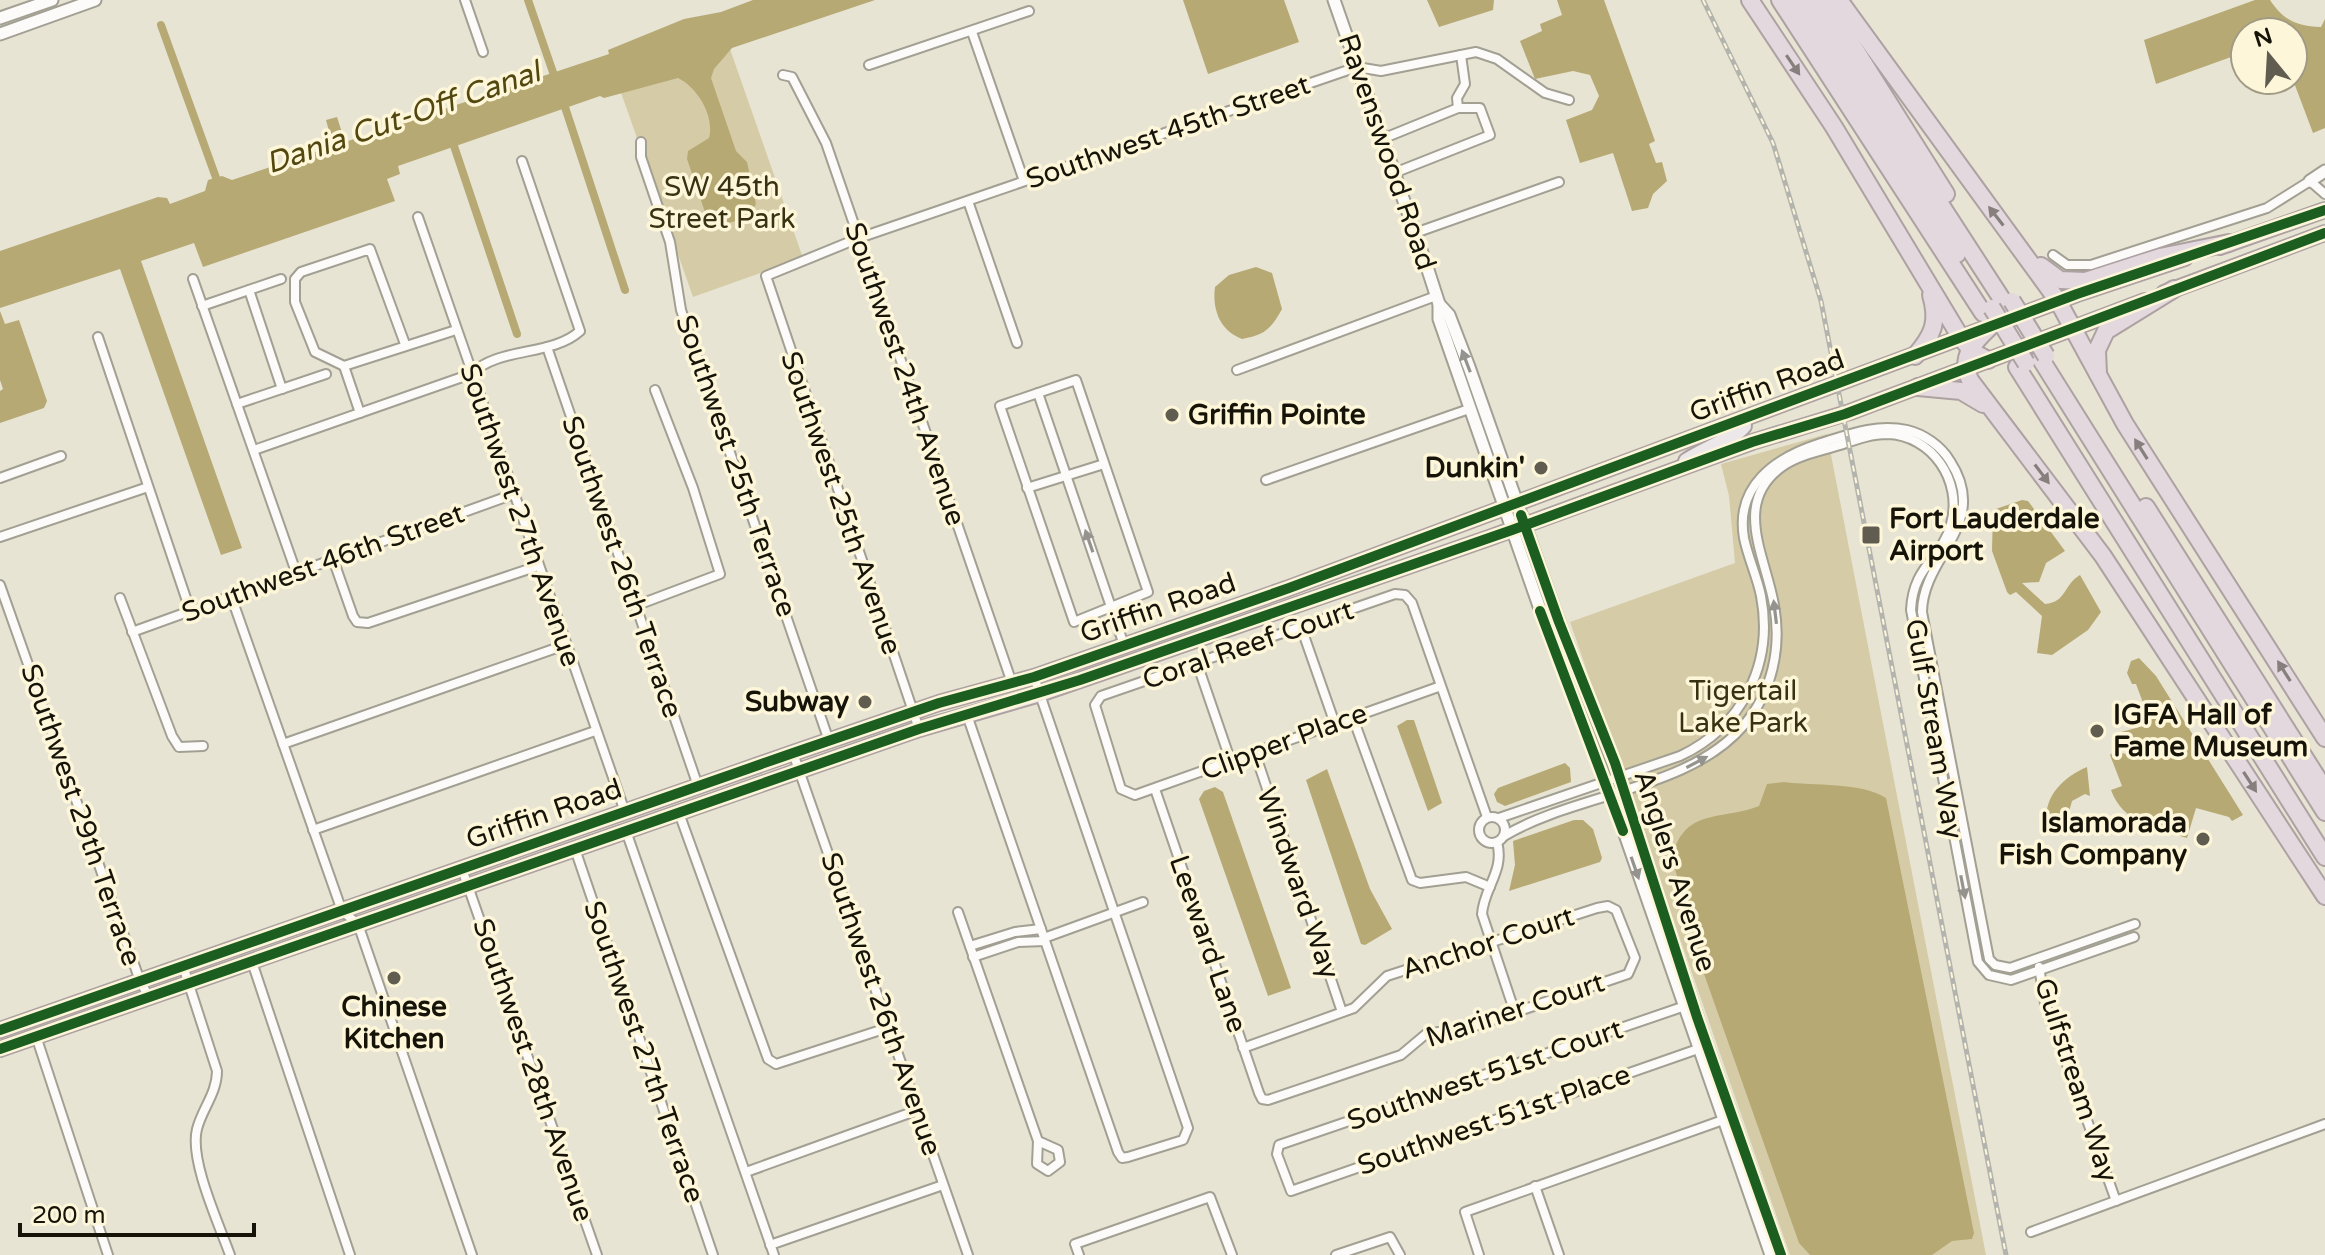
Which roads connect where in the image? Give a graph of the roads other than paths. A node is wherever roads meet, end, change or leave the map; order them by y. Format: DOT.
graph roads {
  1 [pos="52,0"];
  2 [pos="95,0"];
  3 [pos="465,0"];
  4 [pos="1334,0"];
  5 [pos="1750,0"];
  6 [pos="1780,0"];
  7 [pos="1793,0"];
  8 [pos="1808,0"];
  9 [pos="1824,0"];
  10 [pos="1839,0"];
  11 [pos="1029,11"];
  12 [pos="0,18"];
  13 [pos="972,32"];
  14 [pos="0,34"];
  15 [pos="483,52"];
  16 [pos="1461,55"];
  17 [pos="869,65"];
  18 [pos="1357,67"];
  19 [pos="783,75"];
  20 [pos="1569,100"];
  21 [pos="1458,108"];
  22 [pos="1382,139"];
  23 [pos="641,142"];
  24 [pos="522,161"];
  25 [pos="2325,171"];
  26 [pos="1394,173"];
  27 [pos="1024,181"];
  28 [pos="2310,181"];
  29 [pos="1559,182"];
  30 [pos="2325,194"];
  31 [pos="968,201"];
  32 [pos="2325,210"];
  33 [pos="418,217"];
  34 [pos="1415,233"];
  35 [pos="2325,233"];
  36 [pos="859,238"];
  37 [pos="2229,243"];
  38 [pos="2053,255"];
  39 [pos="2030,260"];
  40 [pos="1923,271"];
  41 [pos="766,276"];
  42 [pos="193,279"];
  43 [pos="281,279"];
  44 [pos="2174,289"];
  45 [pos="249,290"];
  46 [pos="1438,300"];
  47 [pos="2058,301"];
  48 [pos="202,306"];
  49 [pos="1996,311"];
  50 [pos="456,330"];
  51 [pos="2073,330"];
  52 [pos="98,337"];
  53 [pos="1017,343"];
  54 [pos="1965,343"];
  55 [pos="405,344"];
  56 [pos="547,347"];
  57 [pos="1915,356"];
  58 [pos="1988,360"];
  59 [pos="2032,361"];
  60 [pos="344,366"];
  61 [pos="1965,369"];
  62 [pos="1237,370"];
  63 [pos="326,374"];
  64 [pos="471,374"];
  65 [pos="2098,376"];
  66 [pos="1918,387"];
  67 [pos="282,389"];
  68 [pos="655,390"];
  69 [pos="1038,393"];
  70 [pos="1807,397"];
  71 [pos="237,404"];
  72 [pos="1469,409"];
  73 [pos="1994,412"];
  74 [pos="360,413"];
  75 [pos="1743,420"];
  76 [pos="1752,442"];
  77 [pos="254,450"];
  78 [pos="61,456"];
  79 [pos="1104,464"];
  80 [pos="1669,472"];
  81 [pos="1066,476"];
  82 [pos="0,478"];
  83 [pos="1266,480"];
  84 [pos="148,487"];
  85 [pos="1027,488"];
  86 [pos="514,494"];
  87 [pos="1511,506"];
  88 [pos="1518,528"];
  89 [pos="0,537"];
  90 [pos="333,559"];
  91 [pos="538,566"];
  92 [pos="296,572"];
  93 [pos="0,585"];
  94 [pos="1276,592"];
  95 [pos="231,596"];
  96 [pos="120,598"];
  97 [pos="635,606"];
  98 [pos="1111,607"];
  99 [pos="190,610"];
  100 [pos="1188,623"];
  101 [pos="1301,627"];
  102 [pos="132,632"];
  103 [pos="1199,637"];
  104 [pos="565,645"];
  105 [pos="1124,645"];
  106 [pos="1197,663"];
  107 [pos="1128,664"];
  108 [pos="1034,677"];
  109 [pos="1012,683"];
  110 [pos="1441,686"];
  111 [pos="1040,694"];
  112 [pos="913,712"];
  113 [pos="967,714"];
  114 [pos="1353,718"];
  115 [pos="1335,724"];
  116 [pos="919,729"];
  117 [pos="595,731"];
  118 [pos="2325,738"];
  119 [pos="829,741"];
  120 [pos="283,744"];
  121 [pos="203,746"];
  122 [pos="793,753"];
  123 [pos="1255,753"];
  124 [pos="1231,762"];
  125 [pos="799,770"];
  126 [pos="1622,783"];
  127 [pos="698,786"];
  128 [pos="1155,789"];
  129 [pos="1609,789"];
  130 [pos="2325,790"];
  131 [pos="1127,793"];
  132 [pos="651,803"];
  133 [pos="1548,803"];
  134 [pos="625,812"];
  135 [pos="1523,812"];
  136 [pos="2325,812"];
  137 [pos="679,813"];
  138 [pos="1552,815"];
  139 [pos="1487,817"];
  140 [pos="1499,818"];
  141 [pos="1527,825"];
  142 [pos="313,830"];
  143 [pos="626,831"];
  144 [pos="2325,836"];
  145 [pos="1500,839"];
  146 [pos="600,840"];
  147 [pos="575,849"];
  148 [pos="2325,857"];
  149 [pos="462,869"];
  150 [pos="468,886"];
  151 [pos="1490,887"];
  152 [pos="2325,896"];
  153 [pos="1143,902"];
  154 [pos="342,911"];
  155 [pos="958,912"];
  156 [pos="1113,913"];
  157 [pos="358,924"];
  158 [pos="2135,924"];
  159 [pos="1043,936"];
  160 [pos="2134,937"];
  161 [pos="995,938"];
  162 [pos="1492,945"];
  163 [pos="970,946"];
  164 [pos="999,949"];
  165 [pos="973,957"];
  166 [pos="2037,958"];
  167 [pos="252,962"];
  168 [pos="183,966"];
  169 [pos="1632,966"];
  170 [pos="2039,969"];
  171 [pos="140,981"];
  172 [pos="189,984"];
  173 [pos="149,997"];
  174 [pos="1688,1005"];
  175 [pos="1342,1012"];
  176 [pos="1515,1013"];
  177 [pos="890,1027"];
  178 [pos="0,1030"];
  179 [pos="36,1036"];
  180 [pos="1243,1048"];
  181 [pos="0,1049"];
  182 [pos="1698,1049"];
  183 [pos="1262,1099"];
  184 [pos="918,1110"];
  185 [pos="1723,1120"];
  186 [pos="2325,1124"];
  187 [pos="1038,1141"];
  188 [pos="746,1172"];
  189 [pos="943,1185"];
  190 [pos="1535,1186"];
  191 [pos="1291,1191"];
  192 [pos="2116,1201"];
  193 [pos="2031,1232"];
  194 [pos="770,1245"];
  195 [pos="108,1255"];
  196 [pos="230,1255"];
  197 [pos="350,1255"];
  198 [pos="472,1255"];
  199 [pos="597,1255"];
  200 [pos="713,1255"];
  201 [pos="774,1255"];
  202 [pos="968,1255"];
  203 [pos="1079,1255"];
  204 [pos="1232,1255"];
  205 [pos="1336,1255"];
  206 [pos="1400,1255"];
  207 [pos="1479,1255"];
  208 [pos="1559,1255"];
  209 [pos="1771,1255"];
  210 [pos="1781,1255"];
  1 -- 12 [label="street"];
  2 -- 14 [label="street"];
  3 -- 15 [label="street"];
  4 -- 18 [label="street, Ravenswood Road"];
  5 -- 40 [label="highway, one-way"];
  6 -- 49 [label="highway"];
  7 -- 49 [label="highway"];
  8 -- 49 [label="highway"];
  9 -- 49 [label="highway"];
  39 -- 10 [label="highway, one-way"];
  11 -- 13 [label="street"];
  13 -- 17 [label="street"];
  13 -- 27 [label="street"];
  16 -- 18 [label="street, Southwest 45th Street"];
  16 -- 20 [label="street, Southwest 45th Street"];
  16 -- 21 [label="street"];
  18 -- 22 [label="street, Ravenswood Road"];
  18 -- 27 [label="street, Southwest 45th Street"];
  19 -- 36 [label="street, Southwest 24th Avenue"];
  21 -- 22 [label="street"];
  21 -- 26 [label="street"];
  22 -- 26 [label="street, Ravenswood Road"];
  23 -- 119 [label="street, Southwest 25th Terrace"];
  24 -- 56 [label="street"];
  25 -- 28 [label="street"];
  26 -- 34 [label="street, Ravenswood Road"];
  27 -- 31 [label="street, Southwest 45th Street"];
  28 -- 30 [label="street"];
  28 -- 38 [label="street"];
  29 -- 34 [label="street"];
  31 -- 36 [label="street, Southwest 45th Street"];
  31 -- 53 [label="street"];
  32 -- 37 [label="main road"];
  33 -- 50 [label="street, Southwest 27th Avenue"];
  34 -- 46 [label="street, Ravenswood Road"];
  35 -- 44 [label="main road, Griffin Road"];
  36 -- 41 [label="street, Southwest 45th Street"];
  36 -- 109 [label="street, Southwest 24th Avenue"];
  37 -- 39 [label="highway"];
  37 -- 47 [label="main road"];
  39 -- 47 [label="highway"];
  40 -- 54 [label="highway"];
  40 -- 57 [label="highway"];
  41 -- 112 [label="street, Southwest 25th Avenue"];
  42 -- 48 [label="street"];
  43 -- 45 [label="street"];
  44 -- 51 [label="main road, Griffin Road"];
  44 -- 65 [label="highway"];
  45 -- 48 [label="street"];
  45 -- 67 [label="street"];
  46 -- 62 [label="street"];
  46 -- 72 [label="street, Ravenswood Road"];
  87 -- 46 [label="street, Ravenswood Road, one-way"];
  47 -- 49 [label="main road"];
  47 -- 51 [label="highway"];
  48 -- 71 [label="street"];
  49 -- 54 [label="highway"];
  49 -- 59 [label="highway"];
  49 -- 59 [label="highway, bridge"];
  50 -- 55 [label="street"];
  50 -- 64 [label="street, Southwest 27th Avenue"];
  51 -- 58 [label="main road, Griffin Road"];
  51 -- 65 [label="highway"];
  52 -- 84 [label="street"];
  54 -- 57 [label="main road, Griffin Road"];
  54 -- 58 [label="highway"];
  54 -- 61 [label="highway"];
  55 -- 60 [label="street"];
  55 -- 60 [label="street"];
  56 -- 64 [label="street"];
  56 -- 97 [label="street, Southwest 26th Terrace"];
  57 -- 70 [label="main road, Griffin Road"];
  58 -- 61 [label="main road, Griffin Road"];
  59 -- 130 [label="highway"];
  59 -- 136 [label="highway"];
  59 -- 144 [label="highway"];
  59 -- 148 [label="highway"];
  60 -- 74 [label="street"];
  61 -- 66 [label="main road, Griffin Road"];
  61 -- 73 [label="highway"];
  63 -- 67 [label="street"];
  64 -- 74 [label="street"];
  64 -- 86 [label="street, Southwest 27th Avenue"];
  118 -- 65 [label="highway, one-way"];
  66 -- 73 [label="highway"];
  66 -- 76 [label="main road, Griffin Road"];
  67 -- 71 [label="street"];
  68 -- 97 [label="street"];
  69 -- 79 [label="street"];
  69 -- 81 [label="street"];
  69 -- 85 [label="street"];
  70 -- 75 [label="main road, Griffin Road"];
  70 -- 76 [label="main road"];
  71 -- 77 [label="street"];
  72 -- 83 [label="street"];
  72 -- 87 [label="street, Ravenswood Road"];
  73 -- 152 [label="highway, one-way"];
  74 -- 77 [label="street"];
  75 -- 80 [label="main road"];
  75 -- 87 [label="main road, Griffin Road"];
  76 -- 80 [label="main road, Griffin Road"];
  77 -- 92 [label="street"];
  78 -- 82 [label="street"];
  79 -- 81 [label="street"];
  79 -- 98 [label="street"];
  80 -- 88 [label="main road, Griffin Road"];
  81 -- 85 [label="street"];
  98 -- 81 [label="street, one-way"];
  84 -- 89 [label="street"];
  84 -- 99 [label="street"];
  85 -- 98 [label="street"];
  86 -- 90 [label="street, Southwest 46th Street"];
  86 -- 91 [label="street, Southwest 27th Avenue"];
  87 -- 88 [label="street, Anglers Avenue"];
  87 -- 94 [label="main road, Griffin Road"];
  88 -- 103 [label="main road, Griffin Road"];
  88 -- 126 [label="street, Anglers Avenue"];
  88 -- 129 [label="street, Anglers Avenue"];
  90 -- 91 [label="street"];
  90 -- 92 [label="street, Southwest 46th Street"];
  91 -- 104 [label="street, Southwest 27th Avenue"];
  92 -- 95 [label="street, Southwest 46th Street"];
  93 -- 171 [label="street, Southwest 29th Terrace"];
  94 -- 100 [label="main road, Griffin Road"];
  94 -- 103 [label="main road"];
  95 -- 99 [label="street, Southwest 46th Street"];
  95 -- 120 [label="street"];
  96 -- 102 [label="street"];
  97 -- 127 [label="street, Southwest 26th Terrace"];
  98 -- 105 [label="street"];
  99 -- 102 [label="street, Southwest 46th Street"];
  100 -- 105 [label="main road, Griffin Road"];
  100 -- 107 [label="main road"];
  101 -- 106 [label="street, Coral Reef Court"];
  101 -- 110 [label="street, Coral Reef Court"];
  101 -- 115 [label="street"];
  102 -- 121 [label="street"];
  103 -- 107 [label="main road, Griffin Road"];
  104 -- 117 [label="street, Southwest 27th Avenue"];
  104 -- 120 [label="street"];
  105 -- 108 [label="main road, Griffin Road"];
  106 -- 124 [label="street"];
  106 -- 131 [label="street, Coral Reef Court"];
  107 -- 111 [label="main road, Griffin Road"];
  108 -- 109 [label="main road, Griffin Road"];
  108 -- 111 [label="street"];
  109 -- 112 [label="main road, Griffin Road"];
  110 -- 114 [label="street, Clipper Place"];
  110 -- 139 [label="street"];
  111 -- 113 [label="main road, Griffin Road"];
  111 -- 156 [label="street"];
  112 -- 116 [label="street, Southwest 25th Avenue"];
  112 -- 119 [label="main road, Griffin Road"];
  113 -- 116 [label="main road, Griffin Road"];
  113 -- 159 [label="street"];
  114 -- 115 [label="street, Clipper Place"];
  114 -- 151 [label="street"];
  115 -- 123 [label="street, Clipper Place"];
  116 -- 125 [label="main road, Griffin Road"];
  117 -- 134 [label="street, Southwest 27th Avenue"];
  117 -- 142 [label="street"];
  119 -- 122 [label="main road, Griffin Road"];
  120 -- 142 [label="street"];
  122 -- 125 [label="street, Southwest 26th Avenue"];
  122 -- 127 [label="main road, Griffin Road"];
  123 -- 124 [label="street, Clipper Place"];
  123 -- 175 [label="street, Windward Way"];
  124 -- 128 [label="street, Clipper Place"];
  125 -- 137 [label="main road, Griffin Road"];
  125 -- 177 [label="street, Southwest 26th Avenue"];
  126 -- 129 [label="street"];
  126 -- 166 [label="street, Gulf Stream Way"];
  126 -- 170 [label="street, Gulf Stream Way, one-way"];
  126 -- 174 [label="street, Anglers Avenue"];
  127 -- 132 [label="main road, Griffin Road"];
  128 -- 131 [label="street, Clipper Place"];
  128 -- 180 [label="street, Leeward Lane"];
  129 -- 133 [label="street"];
  129 -- 138 [label="street"];
  129 -- 174 [label="street, Anglers Avenue, one-way"];
  132 -- 134 [label="main road, Griffin Road"];
  132 -- 143 [label="main road"];
  133 -- 135 [label="street"];
  133 -- 138 [label="street"];
  134 -- 146 [label="main road"];
  134 -- 149 [label="main road, Griffin Road"];
  135 -- 140 [label="street"];
  135 -- 141 [label="street"];
  137 -- 143 [label="main road, Griffin Road"];
  137 -- 177 [label="street"];
  138 -- 141 [label="street"];
  139 -- 140 [label="street"];
  139 -- 145 [label="street"];
  140 -- 145 [label="street"];
  141 -- 145 [label="street"];
  142 -- 154 [label="street"];
  143 -- 146 [label="main road, Griffin Road"];
  143 -- 188 [label="street"];
  145 -- 151 [label="street"];
  146 -- 147 [label="main road, Griffin Road"];
  147 -- 150 [label="main road, Griffin Road"];
  147 -- 200 [label="street, Southwest 27th Terrace"];
  149 -- 150 [label="street, Southwest 28th Avenue"];
  149 -- 154 [label="main road, Griffin Road"];
  150 -- 157 [label="main road, Griffin Road"];
  150 -- 199 [label="street, Southwest 28th Avenue"];
  151 -- 162 [label="street"];
  153 -- 156 [label="street"];
  154 -- 157 [label="street"];
  154 -- 168 [label="main road, Griffin Road"];
  155 -- 163 [label="street"];
  156 -- 159 [label="street"];
  156 -- 159 [label="street"];
  157 -- 167 [label="main road, Griffin Road"];
  157 -- 198 [label="street"];
  158 -- 166 [label="street, Gulf Stream Way"];
  159 -- 161 [label="street"];
  159 -- 164 [label="street"];
  160 -- 170 [label="street, Gulf Stream Way"];
  161 -- 163 [label="street"];
  161 -- 164 [label="street"];
  162 -- 169 [label="street, Anchor Court"];
  162 -- 175 [label="street, Anchor Court"];
  162 -- 176 [label="street"];
  163 -- 165 [label="street"];
  164 -- 165 [label="street"];
  165 -- 187 [label="street"];
  166 -- 170 [label="street, Gulfstream Way"];
  167 -- 172 [label="main road, Griffin Road"];
  167 -- 197 [label="street"];
  168 -- 171 [label="main road, Griffin Road"];
  168 -- 172 [label="street"];
  169 -- 176 [label="street, Mariner Court"];
  170 -- 192 [label="street, Gulfstream Way"];
  171 -- 173 [label="street, Southwest 29th Terrace"];
  171 -- 178 [label="main road, Griffin Road"];
  172 -- 173 [label="main road, Griffin Road"];
  172 -- 196 [label="street"];
  173 -- 179 [label="main road, Griffin Road"];
  174 -- 182 [label="street, Anglers Avenue"];
  174 -- 191 [label="street, Southwest 51st Court"];
  174 -- 210 [label="street, Anglers Avenue"];
  175 -- 180 [label="street, Anchor Court"];
  176 -- 183 [label="street, Mariner Court"];
  177 -- 184 [label="street, Southwest 26th Avenue"];
  179 -- 181 [label="main road, Griffin Road"];
  179 -- 195 [label="street"];
  180 -- 183 [label="street, Leeward Lane"];
  182 -- 185 [label="street, Anglers Avenue"];
  182 -- 191 [label="street, Southwest 51st Place"];
  184 -- 188 [label="street"];
  184 -- 189 [label="street, Southwest 26th Avenue"];
  185 -- 190 [label="street"];
  185 -- 209 [label="street, Anglers Avenue"];
  186 -- 192 [label="street"];
  188 -- 194 [label="street"];
  189 -- 194 [label="street"];
  189 -- 202 [label="street, Southwest 26th Avenue"];
  190 -- 207 [label="street"];
  190 -- 208 [label="street"];
  192 -- 193 [label="street"];
  194 -- 201 [label="street"];
  203 -- 204 [label="street"];
  205 -- 206 [label="street"];
}
